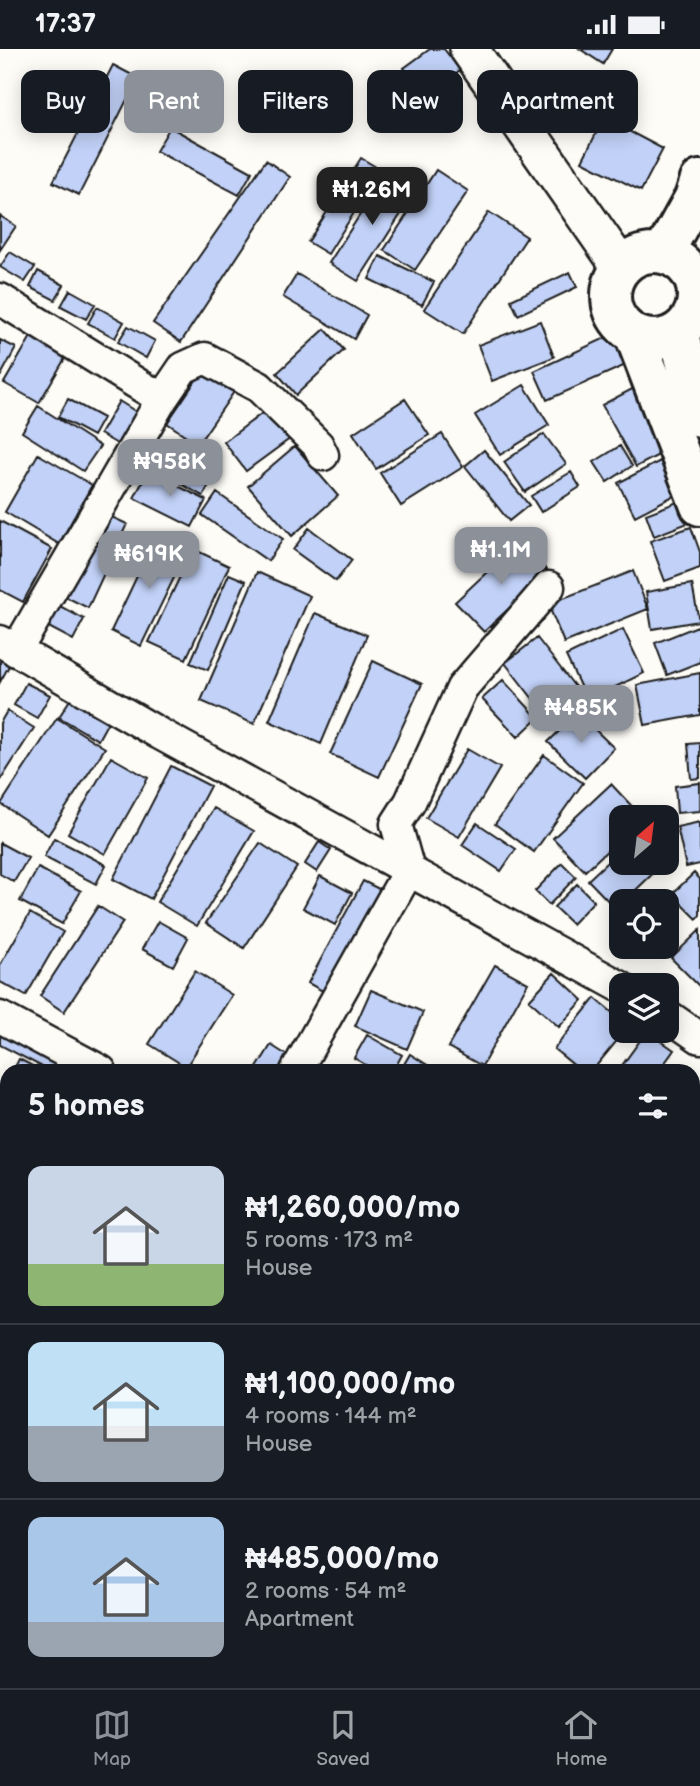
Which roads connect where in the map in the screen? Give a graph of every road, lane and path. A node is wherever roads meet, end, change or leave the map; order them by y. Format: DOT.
graph roads {
  1 [pos="469,49"];
  2 [pos="700,180"];
  3 [pos="685,261"];
  4 [pos="621,267"];
  5 [pos="0,299"];
  6 [pos="678,332"];
  7 [pos="634,334"];
  8 [pos="162,399"];
  9 [pos="700,418"];
  10 [pos="323,455"];
  11 [pos="700,506"];
  12 [pos="550,587"];
  13 [pos="8,646"];
  14 [pos="408,870"];
  15 [pos="609,980"];
  16 [pos="0,1017"];
  17 [pos="679,1023"];
  18 [pos="700,1038"];
  19 [pos="88,1064"];
  20 [pos="300,1064"];
  1 -- 4 [label="street"];
  2 -- 3 [label="main road"];
  3 -- 4 [label="main road"];
  3 -- 6 [label="main road"];
  4 -- 7 [label="main road"];
  5 -- 8 [label="street"];
  6 -- 7 [label="main road"];
  6 -- 9 [label="main road"];
  7 -- 11 [label="main road"];
  8 -- 10 [label="street"];
  8 -- 13 [label="street"];
  12 -- 14 [label="street"];
  13 -- 14 [label="street"];
  14 -- 15 [label="street"];
  14 -- 20 [label="street"];
  16 -- 19 [label="street"];
  17 -- 18 [label="street"];
}
